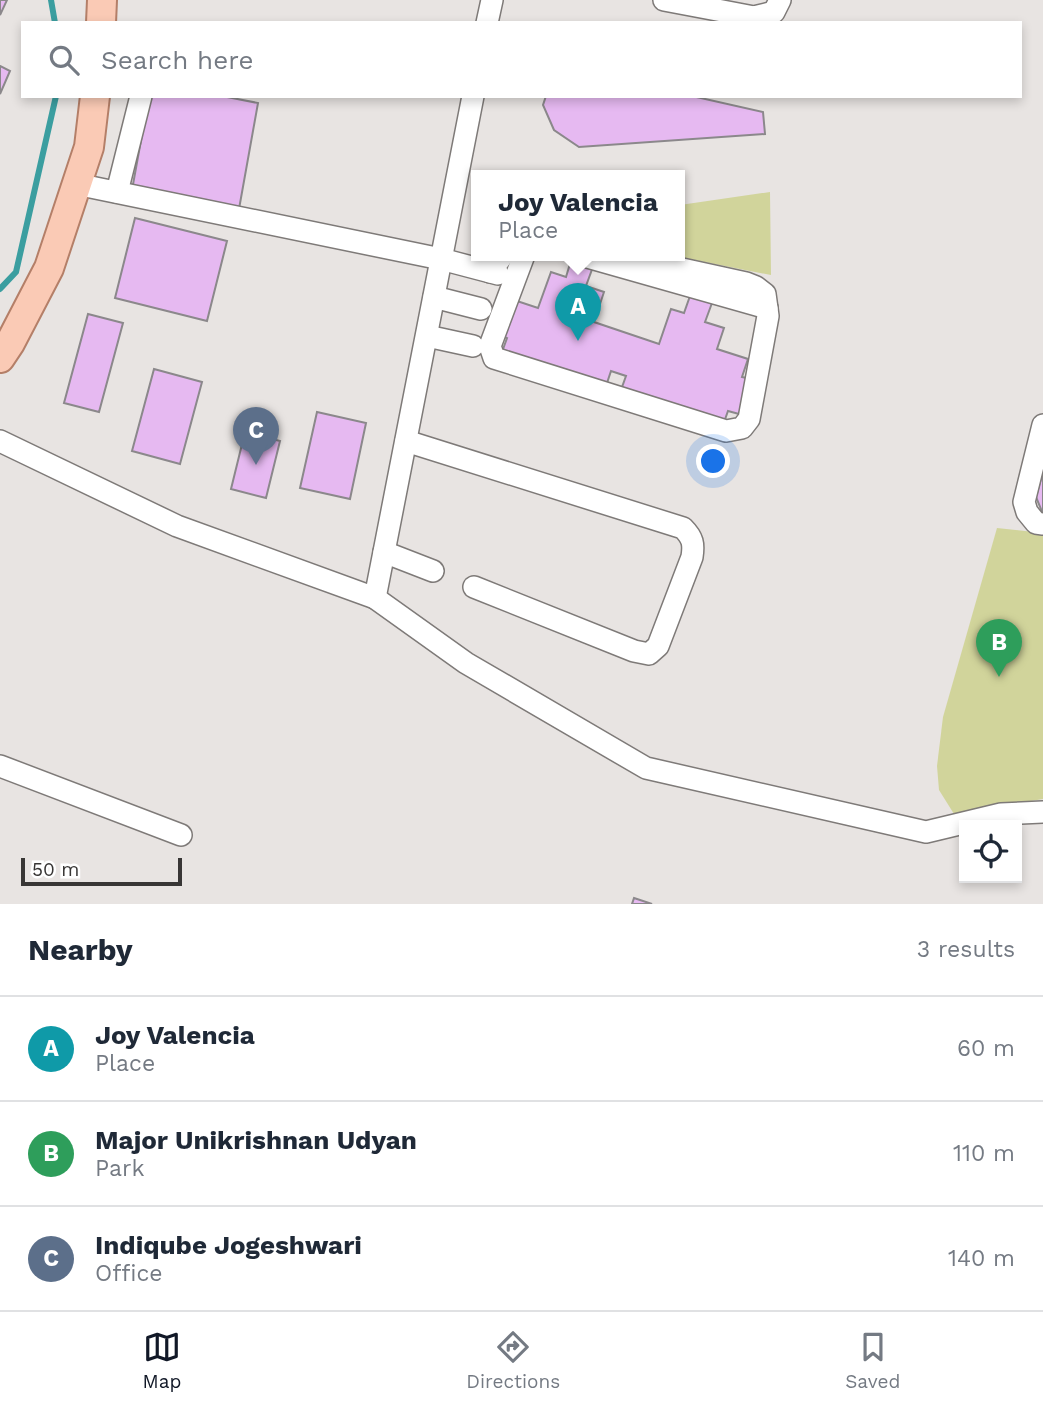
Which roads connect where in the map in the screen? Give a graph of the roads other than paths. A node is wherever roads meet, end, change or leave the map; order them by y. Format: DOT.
graph roads {
  1 [pos="102,0"];
  2 [pos="492,0"];
  3 [pos="664,0"];
  4 [pos="780,0"];
  5 [pos="101,21"];
  6 [pos="487,21"];
  7 [pos="95,98"];
  8 [pos="140,98"];
  9 [pos="473,98"];
  10 [pos="76,184"];
  11 [pos="117,192"];
  12 [pos="441,259"];
  13 [pos="522,261"];
  14 [pos="601,261"];
  15 [pos="645,261"];
  16 [pos="497,267"];
  17 [pos="434,297"];
  18 [pos="768,308"];
  19 [pos="481,309"];
  20 [pos="427,336"];
  21 [pos="473,346"];
  22 [pos="1,355"];
  23 [pos="1043,425"];
  24 [pos="406,440"];
  25 [pos="0,441"];
  26 [pos="1043,524"];
  27 [pos="384,552"];
  28 [pos="433,571"];
  29 [pos="474,587"];
  30 [pos="375,598"];
  31 [pos="0,766"];
  32 [pos="1043,812"];
  33 [pos="181,835"];
  1 -- 5 [label="main road"];
  2 -- 6 [label="street"];
  3 -- 4 [label="street"];
  7 -- 10 [label="main road"];
  8 -- 11 [label="street"];
  9 -- 12 [label="street"];
  10 -- 11 [label="street"];
  10 -- 22 [label="main road"];
  11 -- 12 [label="street"];
  12 -- 16 [label="street"];
  12 -- 17 [label="street"];
  13 -- 18 [label="street"];
  14 -- 18 [label="street"];
  15 -- 18 [label="street"];
  17 -- 19 [label="street"];
  17 -- 20 [label="street"];
  20 -- 21 [label="street"];
  20 -- 24 [label="street"];
  23 -- 26 [label="street"];
  24 -- 27 [label="street"];
  24 -- 29 [label="street"];
  25 -- 30 [label="street"];
  27 -- 28 [label="street"];
  27 -- 30 [label="street"];
  30 -- 32 [label="street"];
  31 -- 33 [label="street"];
}
